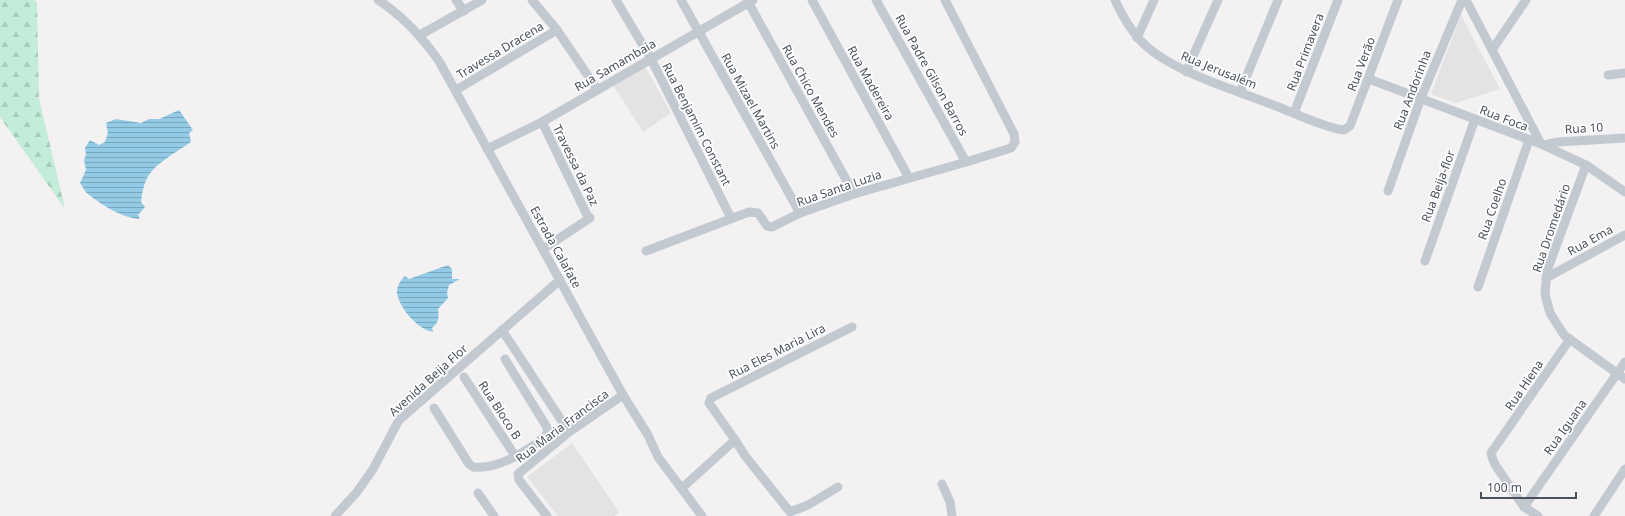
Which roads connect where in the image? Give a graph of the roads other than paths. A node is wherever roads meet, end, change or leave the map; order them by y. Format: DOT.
graph roads {
  1 [pos="378,0"];
  2 [pos="456,0"];
  3 [pos="482,0"];
  4 [pos="532,0"];
  5 [pos="616,0"];
  6 [pos="681,0"];
  7 [pos="812,0"];
  8 [pos="876,0"];
  9 [pos="945,0"];
  10 [pos="1115,0"];
  11 [pos="1154,0"];
  12 [pos="1218,0"];
  13 [pos="1278,0"];
  14 [pos="1338,0"];
  15 [pos="1398,0"];
  16 [pos="1462,0"];
  17 [pos="1466,0"];
  18 [pos="1526,0"];
  19 [pos="749,1"];
  20 [pos="464,12"];
  21 [pos="557,30"];
  22 [pos="698,31"];
  23 [pos="420,35"];
  24 [pos="1137,38"];
  25 [pos="1492,50"];
  26 [pos="651,59"];
  27 [pos="1186,72"];
  28 [pos="1625,73"];
  29 [pos="1608,75"];
  30 [pos="1369,79"];
  31 [pos="597,89"];
  32 [pos="456,90"];
  33 [pos="1240,92"];
  34 [pos="1421,98"];
  35 [pos="1294,113"];
  36 [pos="1475,120"];
  37 [pos="542,122"];
  38 [pos="1340,130"];
  39 [pos="1625,138"];
  40 [pos="1529,140"];
  41 [pos="1543,145"];
  42 [pos="487,149"];
  43 [pos="966,162"];
  44 [pos="1586,165"];
  45 [pos="909,178"];
  46 [pos="1388,191"];
  47 [pos="1625,192"];
  48 [pos="854,194"];
  49 [pos="800,213"];
  50 [pos="731,218"];
  51 [pos="1625,235"];
  52 [pos="544,249"];
  53 [pos="646,251"];
  54 [pos="1425,261"];
  55 [pos="1546,278"];
  56 [pos="560,280"];
  57 [pos="1478,287"];
  58 [pos="852,327"];
  59 [pos="502,330"];
  60 [pos="1570,339"];
  61 [pos="505,359"];
  62 [pos="1625,362"];
  63 [pos="1617,374"];
  64 [pos="464,378"];
  65 [pos="1625,379"];
  66 [pos="539,387"];
  67 [pos="527,394"];
  68 [pos="623,395"];
  69 [pos="434,408"];
  70 [pos="569,432"];
  71 [pos="736,440"];
  72 [pos="515,456"];
  73 [pos="1625,469"];
  74 [pos="942,484"];
  75 [pos="838,487"];
  76 [pos="682,488"];
  77 [pos="478,493"];
  78 [pos="1524,507"];
  79 [pos="335,516"];
  80 [pos="494,516"];
  81 [pos="547,516"];
  82 [pos="702,516"];
  83 [pos="952,516"];
  84 [pos="1538,516"];
  85 [pos="1594,516"];
  1 -- 23 [label="street, Estrada Calafate"];
  2 -- 20 [label="street"];
  3 -- 20 [label="street"];
  4 -- 21 [label="street"];
  5 -- 26 [label="street, Rua Benjamim Constant"];
  6 -- 22 [label="street, Rua Mizael Martins"];
  7 -- 45 [label="street, Rua Madereira"];
  8 -- 43 [label="street, Rua Padre Gilson Barros"];
  9 -- 43 [label="street, Rua Santa Luzia"];
  10 -- 24 [label="street, Rua Jerusalém"];
  11 -- 24 [label="street"];
  12 -- 27 [label="street"];
  13 -- 33 [label="street"];
  14 -- 35 [label="street, Rua Primavera"];
  15 -- 30 [label="street, Rua Verão"];
  16 -- 34 [label="street, Rua Andorinha"];
  17 -- 25 [label="street"];
  18 -- 25 [label="street"];
  19 -- 22 [label="street, Rua Samambaia"];
  19 -- 48 [label="street, Rua Chico Mendes"];
  20 -- 23 [label="street"];
  21 -- 31 [label="street"];
  21 -- 32 [label="street, Travessa Dracena"];
  22 -- 26 [label="street, Rua Samambaia"];
  22 -- 49 [label="street, Rua Mizael Martins"];
  23 -- 32 [label="street, Estrada Calafate"];
  24 -- 27 [label="street, Rua Jerusalém"];
  25 -- 41 [label="street"];
  26 -- 31 [label="street, Rua Samambaia"];
  26 -- 50 [label="street, Rua Benjamim Constant"];
  27 -- 33 [label="street, Rua Jerusalém"];
  28 -- 29 [label="street"];
  30 -- 34 [label="street, Rua Foca"];
  30 -- 38 [label="street, Rua Verão"];
  31 -- 37 [label="street, Rua Samambaia"];
  32 -- 42 [label="street, Estrada Calafate"];
  33 -- 35 [label="street, Rua Jerusalém"];
  34 -- 36 [label="street, Rua Foca"];
  34 -- 46 [label="street, Rua Andorinha"];
  35 -- 38 [label="street, Rua Jerusalém"];
  36 -- 40 [label="street, Rua Foca"];
  36 -- 54 [label="street, Rua Beija-flor"];
  37 -- 42 [label="street, Rua Samambaia"];
  37 -- 52 [label="street, Travessa da Paz"];
  39 -- 41 [label="street, Rua 10"];
  40 -- 41 [label="street, Rua Foca"];
  40 -- 57 [label="street, Rua Coelho"];
  41 -- 44 [label="street, Rua Foca"];
  42 -- 52 [label="street, Estrada Calafate"];
  43 -- 45 [label="street, Rua Santa Luzia"];
  44 -- 47 [label="street, Rua Foca"];
  44 -- 55 [label="street, Rua Dromedário"];
  45 -- 48 [label="street, Rua Santa Luzia"];
  48 -- 49 [label="street, Rua Santa Luzia"];
  49 -- 50 [label="street, Rua Santa Luzia"];
  50 -- 53 [label="street, Rua Santa Luzia"];
  51 -- 55 [label="street, Rua Ema"];
  52 -- 56 [label="street, Estrada Calafate"];
  55 -- 60 [label="street, Rua Dromedário"];
  56 -- 59 [label="street, Avenida Beija Flor"];
  56 -- 68 [label="street, Estrada Calafate"];
  58 -- 71 [label="street, Rua Eles Maria Lira"];
  59 -- 66 [label="street"];
  59 -- 79 [label="street, Avenida Beija Flor"];
  60 -- 63 [label="street, Rua Dromedário"];
  60 -- 78 [label="street, Rua Hiena"];
  61 -- 67 [label="street"];
  62 -- 63 [label="street, Rua Iguana"];
  63 -- 65 [label="street, Rua Dromedário"];
  63 -- 78 [label="street, Rua Iguana"];
  64 -- 72 [label="street, Rua Bloco B"];
  66 -- 67 [label="street"];
  66 -- 70 [label="street"];
  67 -- 72 [label="street"];
  68 -- 70 [label="street, Rua Maria Francisca"];
  68 -- 76 [label="street, Estrada Calafate"];
  69 -- 72 [label="street"];
  70 -- 81 [label="street, Rua Maria Francisca"];
  71 -- 75 [label="street"];
  71 -- 76 [label="street"];
  73 -- 85 [label="street"];
  74 -- 83 [label="street"];
  76 -- 82 [label="street, Estrada Calafate"];
  77 -- 80 [label="street"];
  78 -- 84 [label="street"];
}
